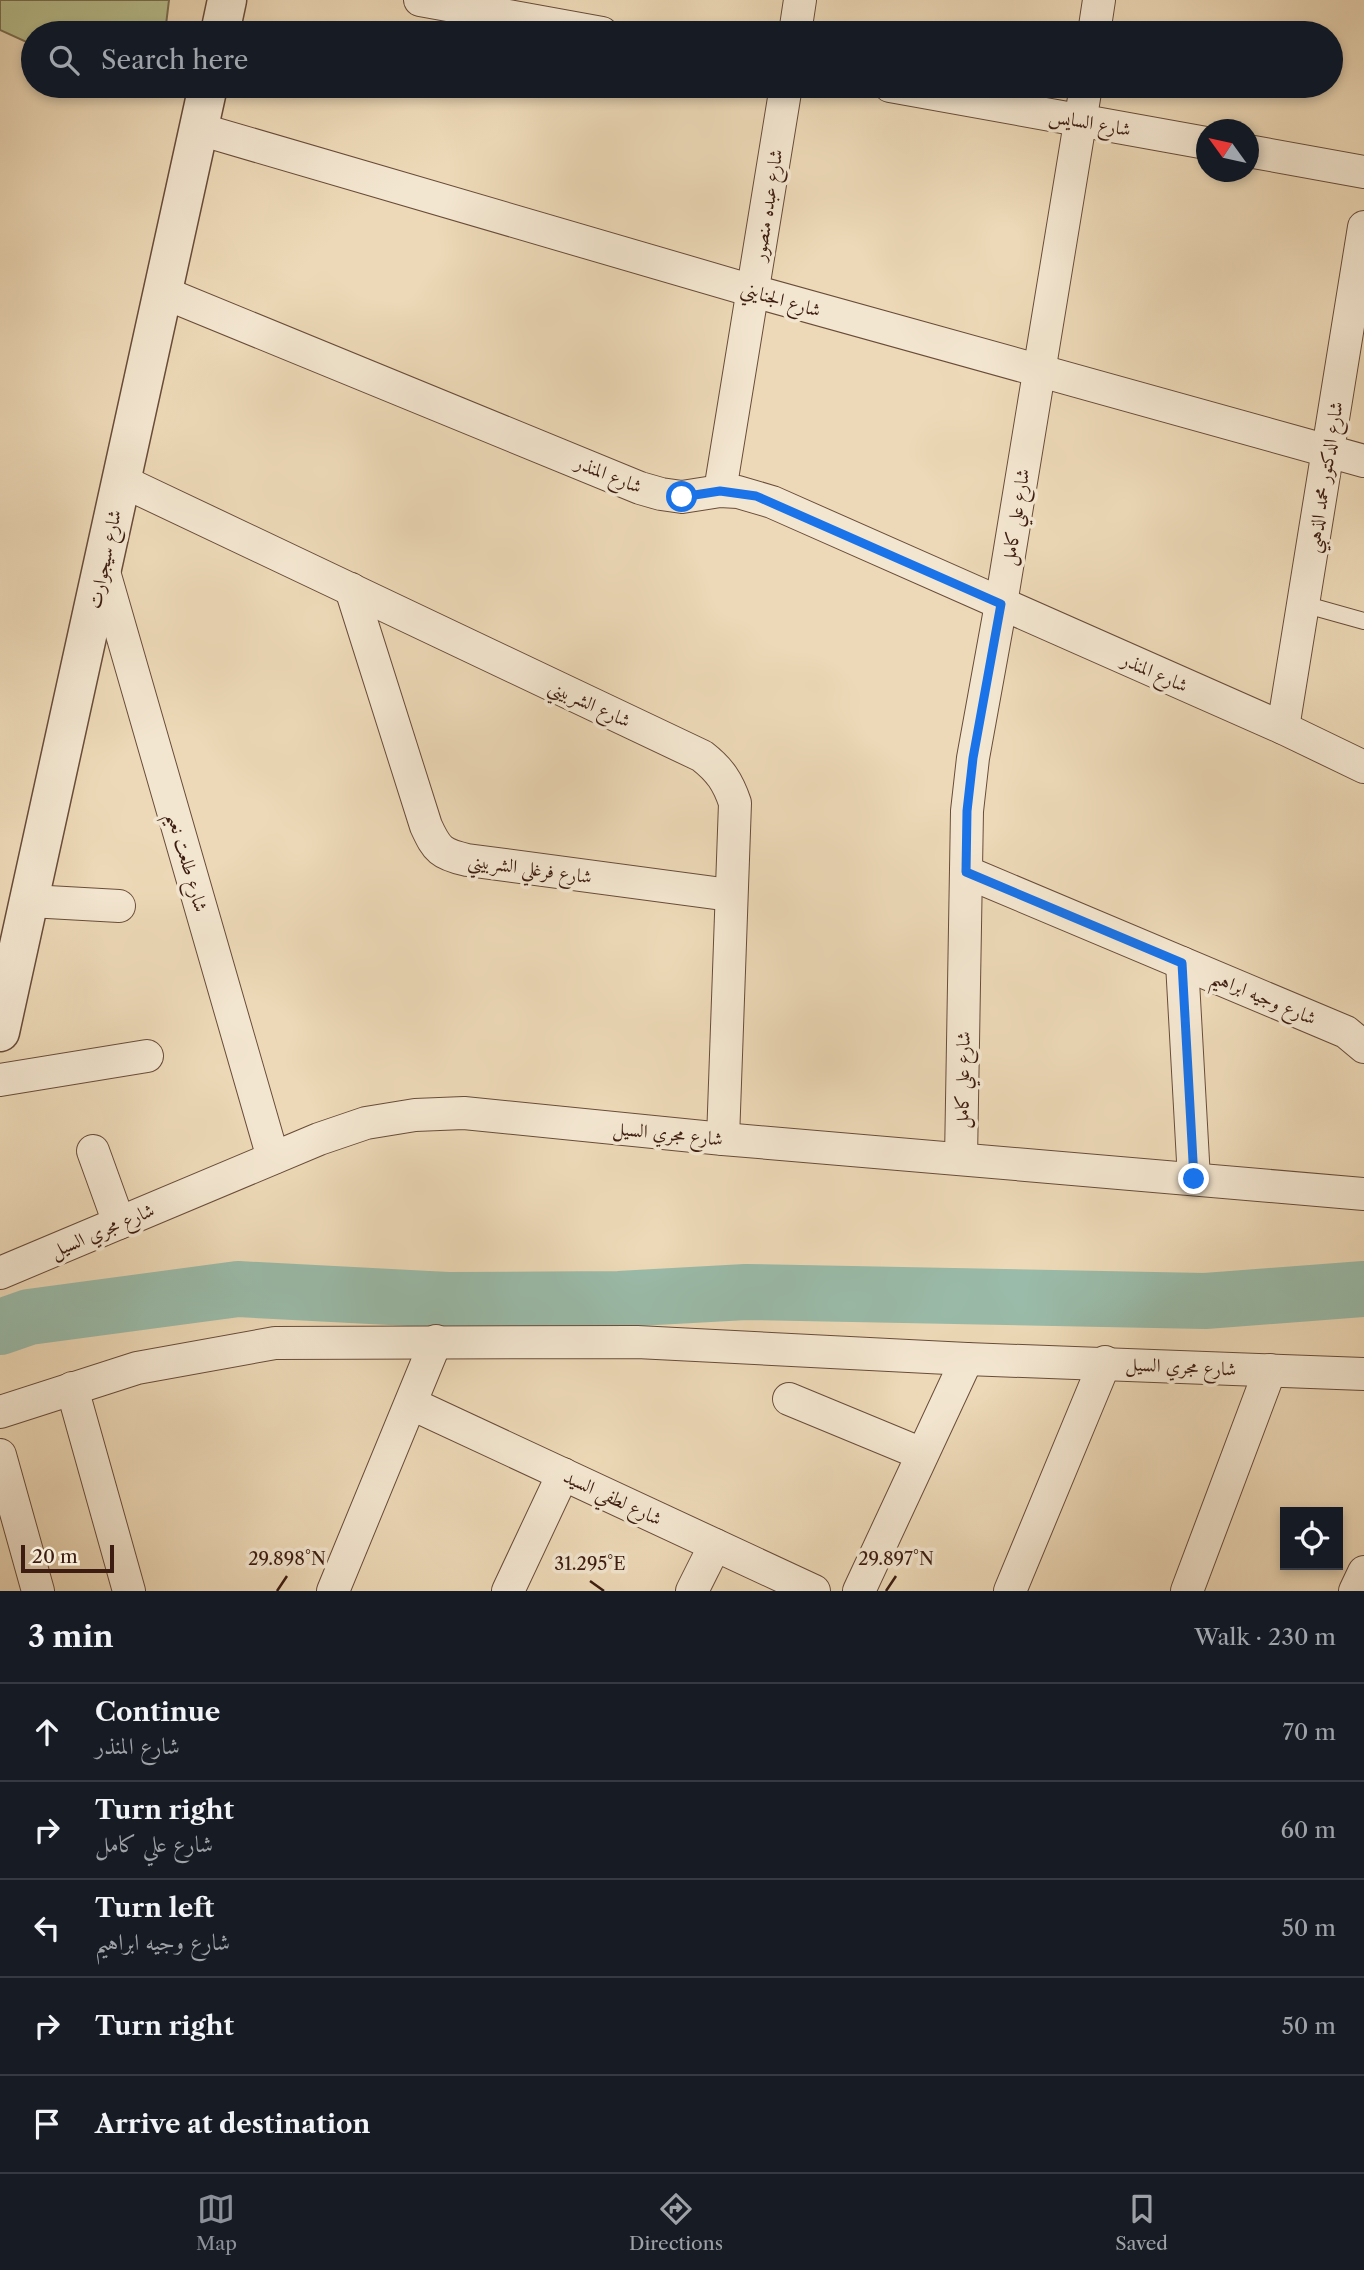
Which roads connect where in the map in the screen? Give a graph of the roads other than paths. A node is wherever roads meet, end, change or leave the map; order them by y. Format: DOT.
graph roads {
  1 [pos="227,0"];
  2 [pos="420,0"];
  3 [pos="800,0"];
  4 [pos="1100,0"];
  5 [pos="223,21"];
  6 [pos="536,21"];
  7 [pos="797,21"];
  8 [pos="1096,21"];
  9 [pos="205,98"];
  10 [pos="784,98"];
  11 [pos="957,98"];
  12 [pos="1084,98"];
  13 [pos="1080,120"];
  14 [pos="199,129"];
  15 [pos="1196,141"];
  16 [pos="1259,153"];
  17 [pos="1364,172"];
  18 [pos="1364,227"];
  19 [pos="753,291"];
  20 [pos="162,292"];
  21 [pos="1039,371"];
  22 [pos="1328,451"];
  23 [pos="1364,461"];
  24 [pos="120,480"];
  25 [pos="720,491"];
  26 [pos="102,565"];
  27 [pos="351,589"];
  28 [pos="1001,604"];
  29 [pos="1303,604"];
  30 [pos="1364,621"];
  31 [pos="1283,728"];
  32 [pos="1364,767"];
  33 [pos="966,872"];
  34 [pos="730,895"];
  35 [pos="30,901"];
  36 [pos="119,906"];
  37 [pos="1182,963"];
  38 [pos="0,1032"];
  39 [pos="1364,1047"];
  40 [pos="148,1056"];
  41 [pos="0,1080"];
  42 [pos="723,1139"];
  43 [pos="93,1151"];
  44 [pos="273,1158"];
  45 [pos="961,1160"];
  46 [pos="1194,1179"];
  47 [pos="1364,1194"];
  48 [pos="119,1223"];
  49 [pos="0,1273"];
  50 [pos="436,1341"];
  51 [pos="967,1359"];
  52 [pos="1105,1362"];
  53 [pos="1270,1370"];
  54 [pos="1364,1374"];
  55 [pos="72,1388"];
  56 [pos="789,1399"];
  57 [pos="412,1404"];
  58 [pos="0,1412"];
  59 [pos="922,1454"];
  60 [pos="0,1455"];
  61 [pos="563,1474"];
  62 [pos="715,1545"];
  63 [pos="1364,1573"];
  64 [pos="38,1591"];
  65 [pos="129,1591"];
  66 [pos="333,1591"];
  67 [pos="508,1591"];
  68 [pos="692,1591"];
  69 [pos="814,1591"];
  70 [pos="859,1591"];
  71 [pos="1010,1591"];
  72 [pos="1187,1591"];
  73 [pos="1355,1591"];
  1 -- 5 [label="street"];
  2 -- 6 [label="street"];
  3 -- 7 [label="street"];
  4 -- 8 [label="street"];
  9 -- 14 [label="street, شارع سيجوارت"];
  10 -- 19 [label="street, شارع عبده منصور"];
  11 -- 13 [label="street, شارع السايس"];
  12 -- 13 [label="street, شارع علي كامل"];
  13 -- 15 [label="street, شارع السايس"];
  13 -- 21 [label="street, شارع علي كامل"];
  14 -- 19 [label="street, شارع الجنايني"];
  14 -- 20 [label="street, شارع سيجوارت"];
  16 -- 17 [label="street"];
  18 -- 22 [label="street, شارع الدكتور محمد الذهبي"];
  19 -- 21 [label="street, شارع الجنايني"];
  19 -- 25 [label="street, شارع عبده منصور"];
  20 -- 24 [label="street, شارع سيجوارت"];
  20 -- 25 [label="street, شارع المنذر"];
  21 -- 22 [label="street, شارع الجنايني"];
  21 -- 28 [label="street, شارع علي كامل"];
  22 -- 23 [label="street, شارع الجنايني"];
  22 -- 29 [label="street, شارع الدكتور محمد الذهبي"];
  24 -- 26 [label="street, شارع سيجوارت"];
  24 -- 27 [label="street, شارع الشربيني"];
  25 -- 28 [label="street, شارع المنذر"];
  26 -- 35 [label="street, شارع سيجوارت"];
  26 -- 44 [label="street, شارع طلعت نعيم"];
  27 -- 34 [label="street, شارع الشربيني"];
  27 -- 34 [label="street, شارع فرغلي الشربيني"];
  28 -- 31 [label="street, شارع المنذر"];
  28 -- 33 [label="street, شارع علي كامل"];
  29 -- 30 [label="lane"];
  29 -- 31 [label="street, شارع الدكتور محمد الذهبي"];
  31 -- 32 [label="street, شارع المنذر"];
  33 -- 37 [label="street, شارع وجيه ابراهيم"];
  33 -- 45 [label="street, شارع علي كامل"];
  34 -- 42 [label="street, شارع الشربيني"];
  35 -- 36 [label="street"];
  35 -- 38 [label="street, شارع سيجوارت"];
  37 -- 39 [label="street, شارع وجيه ابراهيم"];
  37 -- 46 [label="street"];
  40 -- 41 [label="street"];
  42 -- 44 [label="street, شارع مجري السيل"];
  42 -- 45 [label="street, شارع مجري السيل"];
  43 -- 48 [label="street"];
  44 -- 48 [label="street, شارع مجري السيل"];
  45 -- 46 [label="street, شارع مجري السيل"];
  46 -- 47 [label="street, شارع مجري السيل"];
  48 -- 49 [label="street, شارع مجري السيل"];
  50 -- 51 [label="street, شارع مجري السيل"];
  50 -- 55 [label="street, شارع مجري السيل"];
  50 -- 57 [label="street"];
  51 -- 52 [label="street, شارع مجري السيل"];
  51 -- 59 [label="street"];
  52 -- 53 [label="street, شارع مجري السيل"];
  52 -- 71 [label="street"];
  53 -- 54 [label="street, شارع مجري السيل"];
  53 -- 72 [label="street"];
  55 -- 58 [label="street, شارع مجري السيل"];
  55 -- 65 [label="street"];
  56 -- 59 [label="street"];
  57 -- 61 [label="street, شارع لطفي السيد"];
  57 -- 66 [label="street"];
  59 -- 70 [label="street"];
  60 -- 64 [label="street"];
  61 -- 62 [label="street, شارع لطفي السيد"];
  61 -- 67 [label="street"];
  62 -- 68 [label="street"];
  62 -- 69 [label="street, شارع لطفي السيد"];
  63 -- 73 [label="street"];
}
